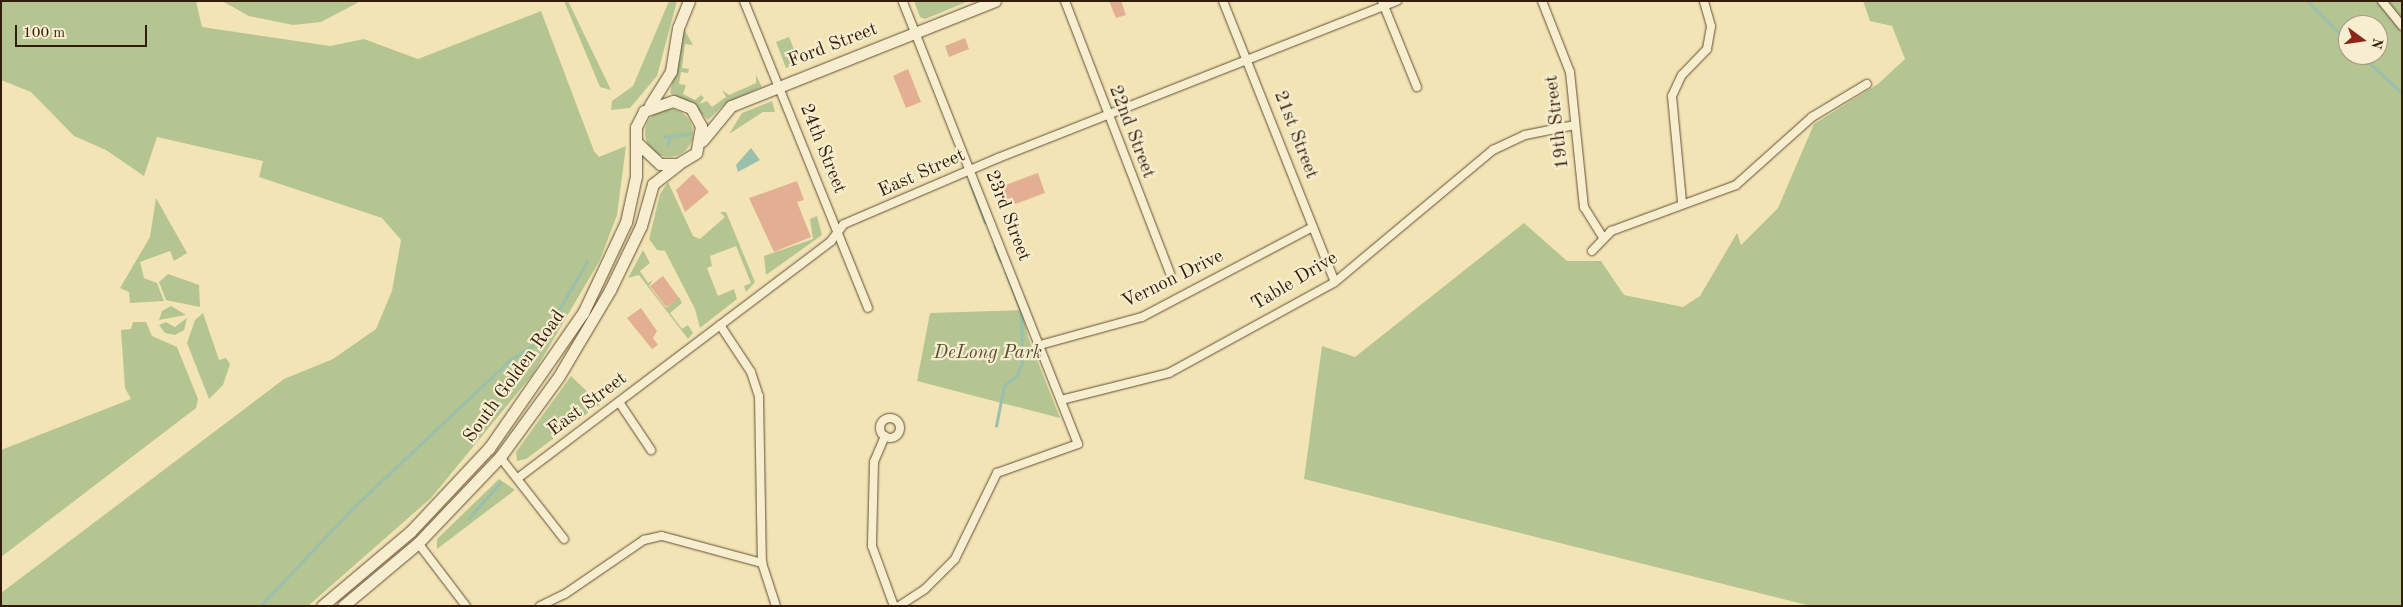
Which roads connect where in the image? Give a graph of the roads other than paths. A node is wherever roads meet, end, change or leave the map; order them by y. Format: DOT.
graph roads {
  1 [pos="688,1"];
  2 [pos="744,1"];
  3 [pos="903,1"];
  4 [pos="995,1"];
  5 [pos="1064,1"];
  6 [pos="1224,1"];
  7 [pos="1397,1"];
  8 [pos="1542,1"];
  9 [pos="1704,1"];
  10 [pos="2382,1"];
  11 [pos="1383,4"];
  12 [pos="2402,26"];
  13 [pos="916,33"];
  14 [pos="1249,61"];
  15 [pos="779,84"];
  16 [pos="1867,84"];
  17 [pos="1417,87"];
  18 [pos="650,105"];
  19 [pos="1108,117"];
  20 [pos="1575,125"];
  21 [pos="636,142"];
  22 [pos="700,145"];
  23 [pos="678,164"];
  24 [pos="972,170"];
  25 [pos="1682,202"];
  26 [pos="1313,227"];
  27 [pos="837,231"];
  28 [pos="1603,238"];
  29 [pos="1592,250"];
  30 [pos="1170,273"];
  31 [pos="1335,282"];
  32 [pos="868,308"];
  33 [pos="720,325"];
  34 [pos="1040,345"];
  35 [pos="1061,400"];
  36 [pos="619,402"];
  37 [pos="884,436"];
  38 [pos="489,448"];
  39 [pos="651,450"];
  40 [pos="500,457"];
  41 [pos="518,478"];
  42 [pos="411,531"];
  43 [pos="564,539"];
  44 [pos="418,544"];
  45 [pos="762,563"];
  46 [pos="322,606"];
  47 [pos="343,606"];
  48 [pos="466,606"];
  49 [pos="540,606"];
  50 [pos="776,606"];
  51 [pos="894,606"];
  52 [pos="899,606"];
  1 -- 18 [label="main road"];
  2 -- 15 [label="street, 24th Street"];
  3 -- 13 [label="street, 23rd Street"];
  4 -- 13 [label="main road, Ford Street"];
  5 -- 19 [label="street, 22nd Street"];
  6 -- 14 [label="street, 21st Street"];
  7 -- 11 [label="street, East Street"];
  8 -- 20 [label="street, 19th Street"];
  9 -- 25 [label="street"];
  10 -- 12 [label="street"];
  11 -- 14 [label="street, East Street"];
  11 -- 17 [label="street"];
  13 -- 15 [label="main road, Ford Street"];
  13 -- 24 [label="street, 23rd Street"];
  14 -- 19 [label="street, East Street"];
  14 -- 26 [label="street, 21st Street"];
  15 -- 22 [label="main road, Ford Street"];
  15 -- 27 [label="street, 24th Street"];
  16 -- 25 [label="street"];
  18 -- 21 [label="main road"];
  18 -- 22 [label="main road"];
  19 -- 24 [label="street, East Street"];
  19 -- 30 [label="street, 22nd Street"];
  20 -- 28 [label="street, 19th Street"];
  20 -- 31 [label="street, Table Drive"];
  21 -- 23 [label="main road"];
  21 -- 38 [label="main road, South Golden Road"];
  22 -- 23 [label="main road"];
  23 -- 40 [label="main road, South Golden Road"];
  24 -- 27 [label="street, East Street"];
  24 -- 34 [label="street, 23rd Street"];
  25 -- 28 [label="street"];
  26 -- 31 [label="street, 21st Street"];
  26 -- 34 [label="street, Vernon Drive"];
  27 -- 32 [label="street, 24th Street"];
  27 -- 33 [label="street, East Street"];
  28 -- 29 [label="street"];
  31 -- 35 [label="street, Table Drive"];
  33 -- 36 [label="street, East Street"];
  33 -- 45 [label="street"];
  34 -- 35 [label="street, 23rd Street"];
  35 -- 52 [label="street, 23rd Street"];
  36 -- 39 [label="street"];
  36 -- 41 [label="street, East Street"];
  37 -- 51 [label="street"];
  38 -- 40 [label="main road"];
  38 -- 42 [label="main road, South Golden Road"];
  40 -- 41 [label="street"];
  40 -- 44 [label="main road, South Golden Road"];
  41 -- 43 [label="street"];
  42 -- 44 [label="main road"];
  42 -- 46 [label="main road, South Golden Road"];
  44 -- 47 [label="main road, South Golden Road"];
  44 -- 48 [label="street"];
  45 -- 49 [label="street"];
  45 -- 50 [label="street"];
}
